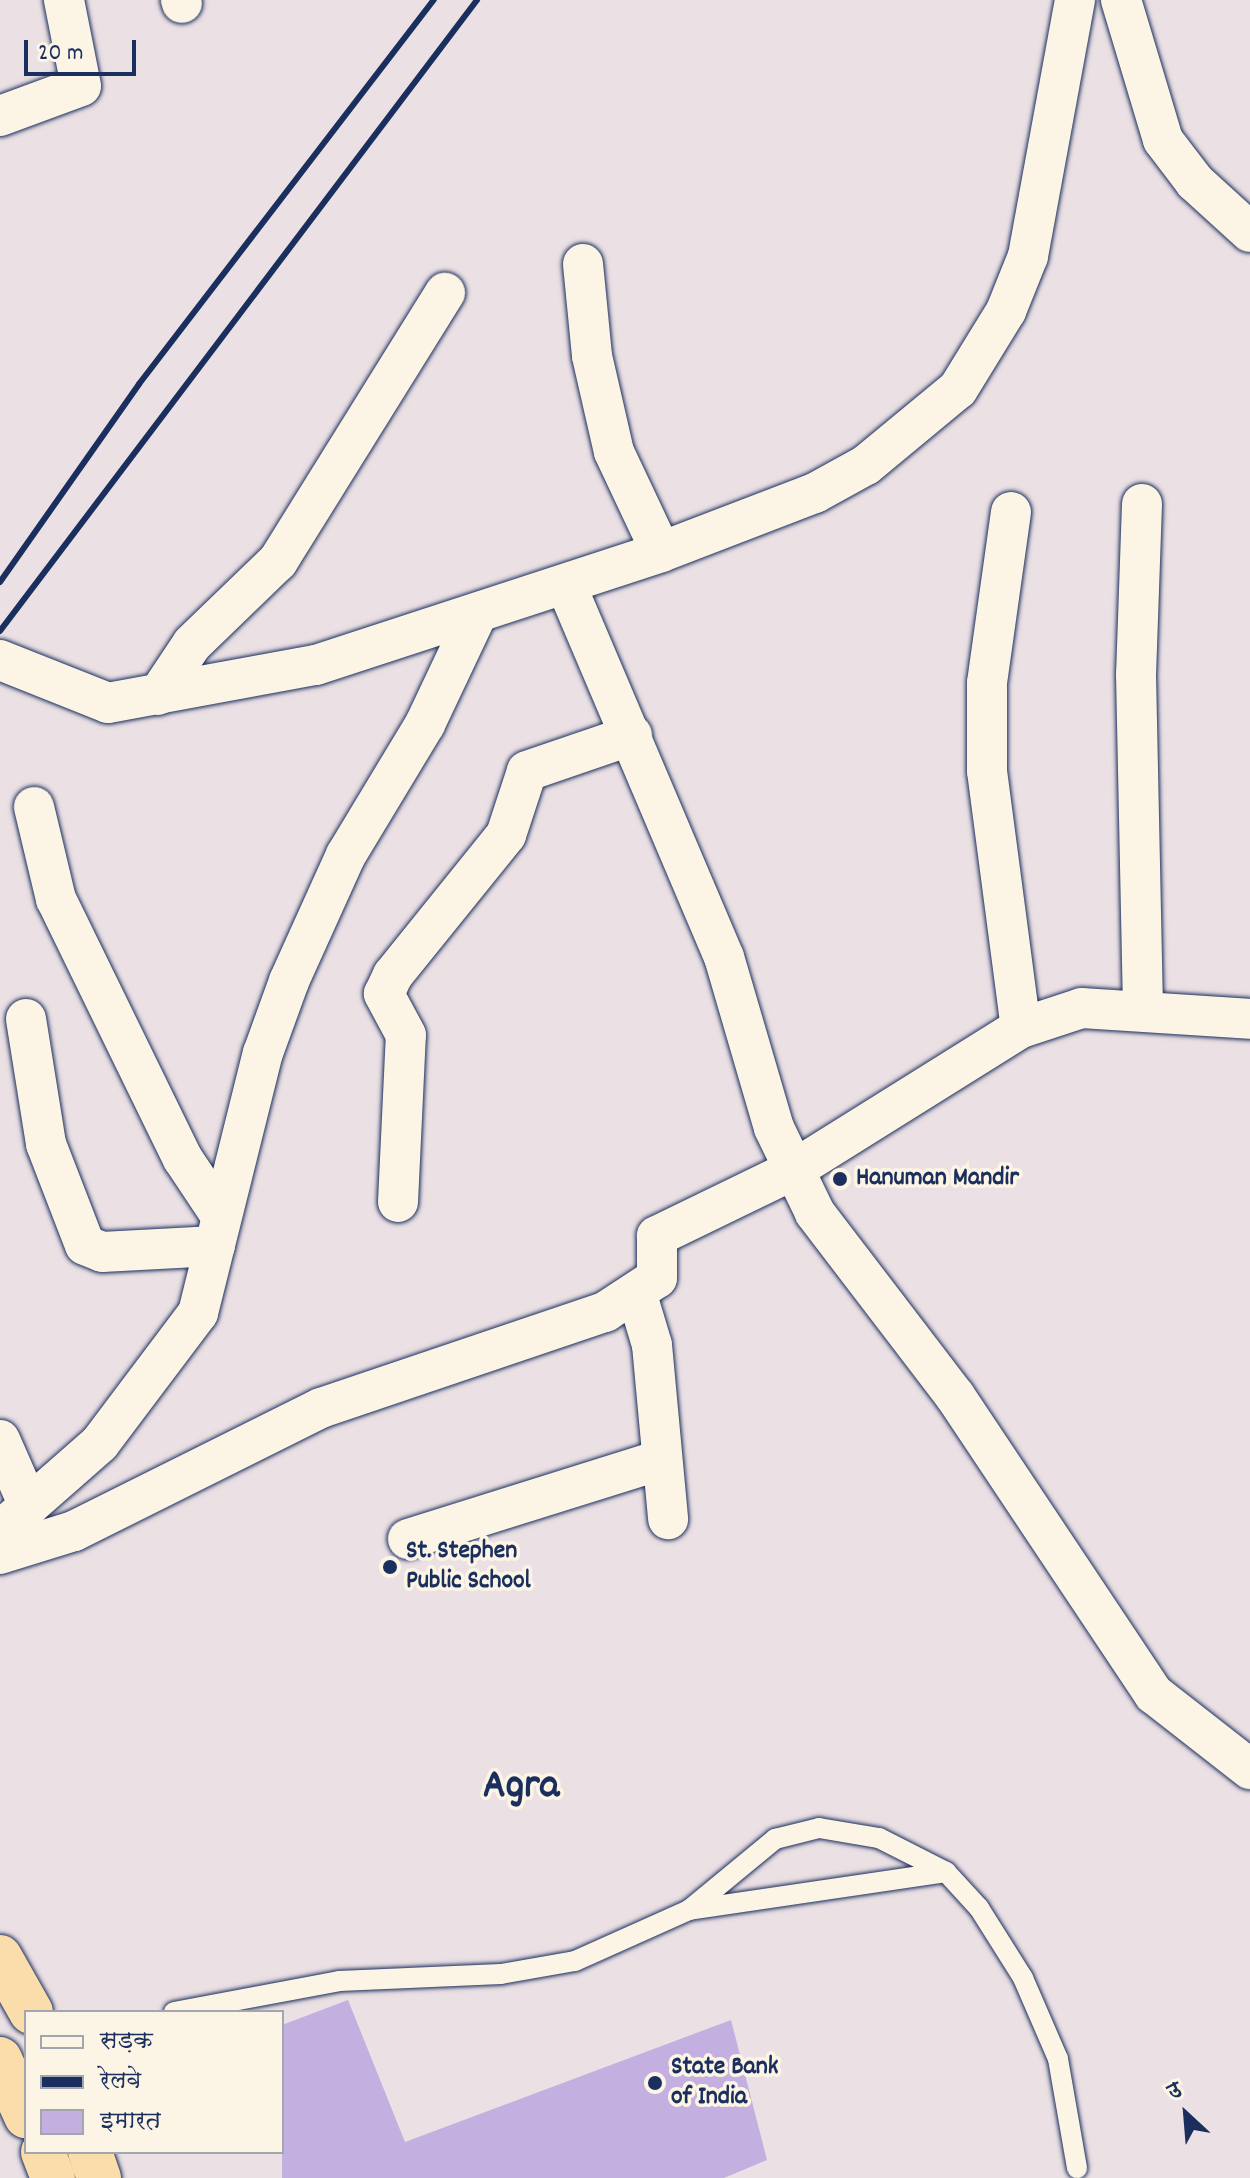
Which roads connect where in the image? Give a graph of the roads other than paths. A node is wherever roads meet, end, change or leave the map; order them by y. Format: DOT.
graph roads {
  1 [pos="64,0"];
  2 [pos="1075,0"];
  3 [pos="1121,0"];
  4 [pos="0,116"];
  5 [pos="1250,232"];
  6 [pos="583,264"];
  7 [pos="445,293"];
  8 [pos="1142,504"];
  9 [pos="1011,512"];
  10 [pos="661,552"];
  11 [pos="566,585"];
  12 [pos="475,618"];
  13 [pos="0,660"];
  14 [pos="158,695"];
  15 [pos="632,735"];
  16 [pos="34,807"];
  17 [pos="1143,1010"];
  18 [pos="26,1019"];
  19 [pos="1250,1019"];
  20 [pos="1021,1028"];
  21 [pos="795,1169"];
  22 [pos="398,1202"];
  23 [pos="218,1231"];
  24 [pos="637,1295"];
  25 [pos="0,1440"];
  26 [pos="660,1460"];
  27 [pos="14,1518"];
  28 [pos="668,1519"];
  29 [pos="408,1539"];
  30 [pos="0,1554"];
  31 [pos="1250,1769"];
  32 [pos="946,1872"];
  33 [pos="689,1910"];
  34 [pos="0,1957"];
  35 [pos="30,2010"];
  36 [pos="185,2010"];
  37 [pos="0,2059"];
  38 [pos="24,2112"];
  39 [pos="44,2154"];
  40 [pos="91,2154"];
  41 [pos="1077,2168"];
  42 [pos="53,2178"];
  43 [pos="99,2178"];
  1 -- 4 [label="street"];
  2 -- 10 [label="street"];
  3 -- 5 [label="street"];
  6 -- 10 [label="street"];
  7 -- 14 [label="street"];
  8 -- 17 [label="street"];
  9 -- 20 [label="street"];
  10 -- 11 [label="street"];
  11 -- 12 [label="street"];
  11 -- 15 [label="street"];
  12 -- 14 [label="street"];
  12 -- 23 [label="street"];
  13 -- 14 [label="street"];
  15 -- 21 [label="street"];
  15 -- 22 [label="street"];
  16 -- 23 [label="street"];
  17 -- 19 [label="street"];
  17 -- 20 [label="street"];
  18 -- 23 [label="street"];
  20 -- 21 [label="street"];
  21 -- 24 [label="street"];
  21 -- 31 [label="street"];
  23 -- 27 [label="street"];
  24 -- 26 [label="street"];
  24 -- 30 [label="street"];
  25 -- 27 [label="street"];
  26 -- 28 [label="street"];
  26 -- 29 [label="street"];
  32 -- 33 [label="lane"];
  32 -- 33 [label="lane"];
  32 -- 41 [label="lane"];
  33 -- 36 [label="lane"];
  34 -- 35 [label="highway"];
  37 -- 38 [label="highway"];
  39 -- 42 [label="highway"];
  40 -- 43 [label="highway"];
}
